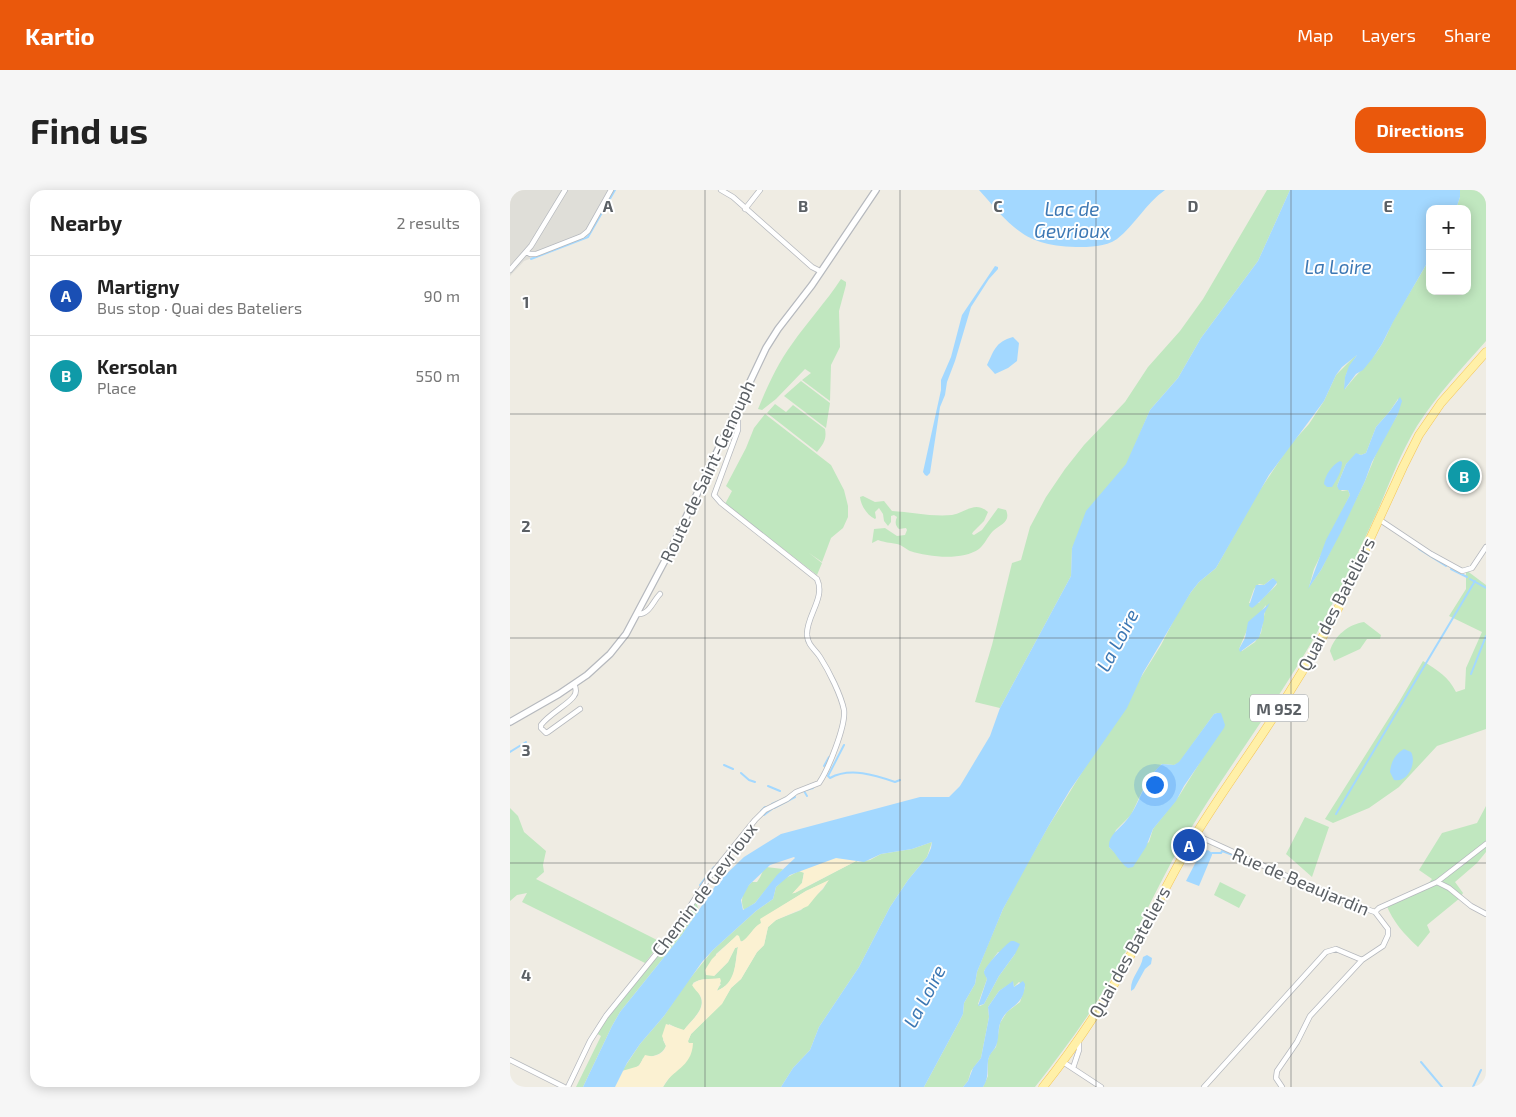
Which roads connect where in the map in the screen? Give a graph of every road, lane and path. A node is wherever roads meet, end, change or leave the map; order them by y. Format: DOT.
graph roads {
  1 [pos="565,190"];
  2 [pos="611,190"];
  3 [pos="721,190"];
  4 [pos="760,190"];
  5 [pos="876,190"];
  6 [pos="746,209"];
  7 [pos="527,252"];
  8 [pos="510,270"];
  9 [pos="820,271"];
  10 [pos="1486,352"];
  11 [pos="735,415"];
  12 [pos="1380,520"];
  13 [pos="1486,547"];
  14 [pos="660,594"];
  15 [pos="638,614"];
  16 [pos="574,684"];
  17 [pos="580,709"];
  18 [pos="510,722"];
  19 [pos="1196,835"];
  20 [pos="1486,844"];
  21 [pos="1438,882"];
  22 [pos="1375,912"];
  23 [pos="1486,914"];
  24 [pos="1362,960"];
  25 [pos="1080,1039"];
  26 [pos="510,1060"];
  27 [pos="1063,1062"];
  28 [pos="1073,1068"];
  29 [pos="564,1087"];
  30 [pos="568,1087"];
  31 [pos="1043,1087"];
  32 [pos="1101,1087"];
  33 [pos="1204,1087"];
  34 [pos="1282,1087"];
  1 -- 7 [label="street"];
  2 -- 7 [label="street"];
  3 -- 6 [label="street"];
  4 -- 6 [label="street"];
  5 -- 9 [label="street, Route de Saint-Genouph"];
  6 -- 9 [label="street"];
  7 -- 8 [label="street"];
  9 -- 11 [label="street, Route de Saint-Genouph"];
  10 -- 12 [label="main road, Quai des Bateliers / M 952"];
  11 -- 15 [label="street, Route de Saint-Genouph"];
  11 -- 30 [label="street, Chemin de Gevrioux"];
  12 -- 13 [label="street"];
  12 -- 19 [label="main road, Quai des Bateliers / M 952"];
  14 -- 15 [label="street"];
  15 -- 16 [label="street, Route de Saint-Genouph"];
  16 -- 17 [label="street"];
  16 -- 18 [label="street, Route de Saint-Genouph"];
  19 -- 22 [label="street, Rue de Beaujardin"];
  19 -- 25 [label="main road, Quai des Bateliers / M 952"];
  20 -- 21 [label="street"];
  21 -- 22 [label="street"];
  21 -- 23 [label="street"];
  22 -- 24 [label="street, Rue de Beaujardin"];
  24 -- 33 [label="street"];
  24 -- 34 [label="street"];
  25 -- 27 [label="main road, Quai des Bateliers / M 952"];
  25 -- 28 [label="street"];
  26 -- 29 [label="street"];
  27 -- 28 [label="street"];
  27 -- 31 [label="main road, Quai des Bateliers / M 952"];
  28 -- 32 [label="street"];
}
